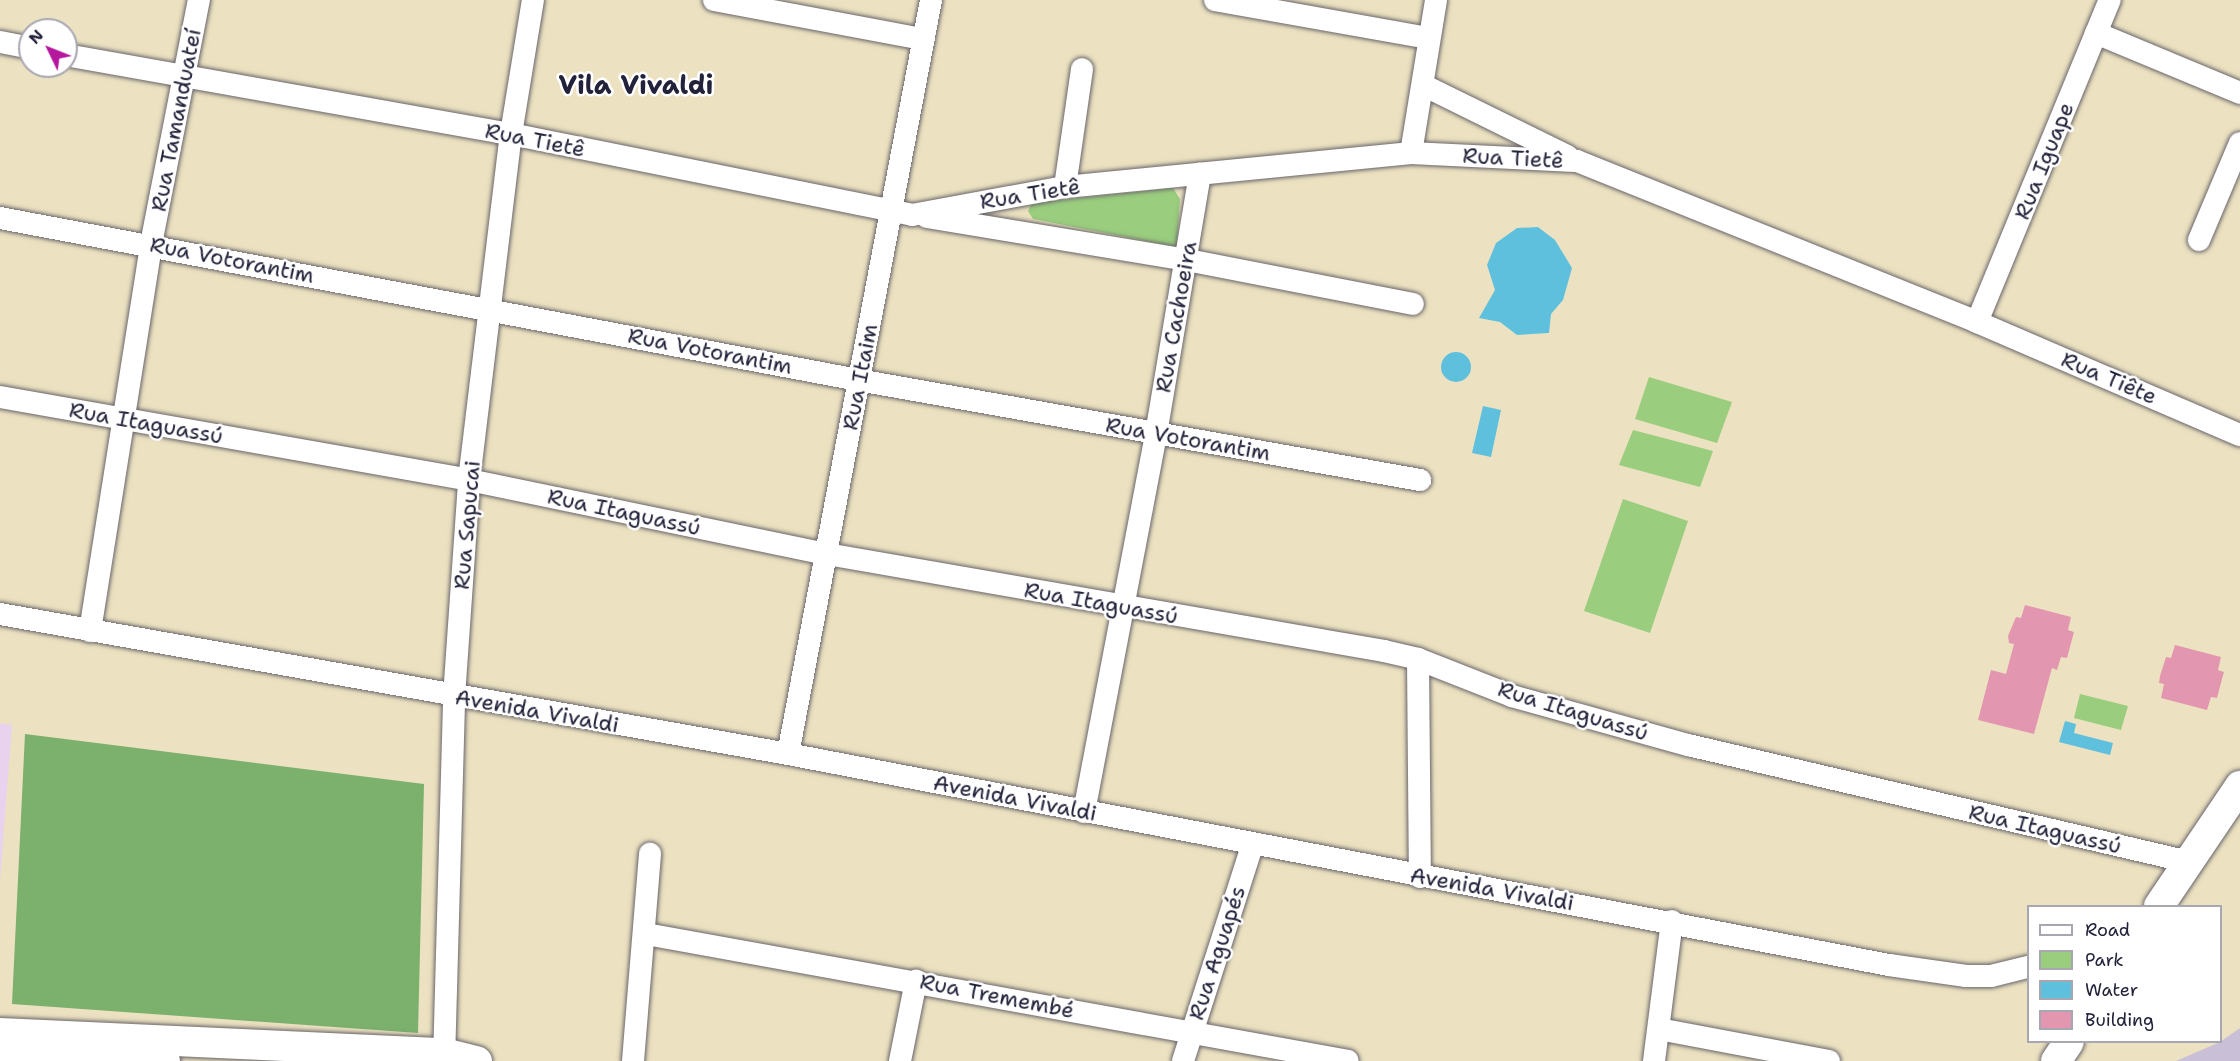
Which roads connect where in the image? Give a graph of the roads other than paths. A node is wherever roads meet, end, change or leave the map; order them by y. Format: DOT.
graph roads {
  1 [pos="199,0"];
  2 [pos="533,0"];
  3 [pos="714,0"];
  4 [pos="931,0"];
  5 [pos="1215,0"];
  6 [pos="1436,0"];
  7 [pos="2110,0"];
  8 [pos="2096,33"];
  9 [pos="1429,38"];
  10 [pos="923,39"];
  11 [pos="0,42"];
  12 [pos="18,46"];
  13 [pos="78,57"];
  14 [pos="1082,69"];
  15 [pos="184,79"];
  16 [pos="1423,85"];
  17 [pos="2240,93"];
  18 [pos="511,134"];
  19 [pos="2240,143"];
  20 [pos="1411,153"];
  21 [pos="1577,161"];
  22 [pos="1200,174"];
  23 [pos="1065,187"];
  24 [pos="1022,193"];
  25 [pos="903,213"];
  26 [pos="0,218"];
  27 [pos="1025,232"];
  28 [pos="2199,240"];
  29 [pos="152,244"];
  30 [pos="1186,260"];
  31 [pos="1413,304"];
  32 [pos="490,309"];
  33 [pos="1977,322"];
  34 [pos="858,380"];
  35 [pos="0,397"];
  36 [pos="123,419"];
  37 [pos="1156,434"];
  38 [pos="2240,435"];
  39 [pos="469,480"];
  40 [pos="1420,480"];
  41 [pos="827,555"];
  42 [pos="1122,607"];
  43 [pos="0,614"];
  44 [pos="90,631"];
  45 [pos="1418,658"];
  46 [pos="454,697"];
  47 [pos="788,754"];
  48 [pos="2240,786"];
  49 [pos="1084,812"];
  50 [pos="1252,846"];
  51 [pos="650,854"];
  52 [pos="2189,862"];
  53 [pos="1420,877"];
  54 [pos="2160,905"];
  55 [pos="1672,921"];
  56 [pos="646,934"];
  57 [pos="2027,967"];
  58 [pos="916,981"];
  59 [pos="1659,1029"];
  60 [pos="1192,1032"];
  61 [pos="2068,1043"];
  62 [pos="2,1051"];
  63 [pos="444,1057"];
  64 [pos="69,1059"];
  65 [pos="1820,1060"];
  66 [pos="165,1061"];
  67 [pos="477,1061"];
  68 [pos="633,1061"];
  69 [pos="900,1061"];
  70 [pos="1183,1061"];
  71 [pos="1348,1061"];
  72 [pos="1654,1061"];
  73 [pos="2056,1061"];
  1 -- 15 [label="street, Rua Tamanduateí"];
  2 -- 18 [label="street, Rua Sapucai"];
  3 -- 10 [label="street"];
  4 -- 10 [label="street, Rua Itaim"];
  5 -- 9 [label="street"];
  6 -- 9 [label="street"];
  7 -- 8 [label="street, Rua Iguape"];
  8 -- 17 [label="street"];
  8 -- 33 [label="street, Rua Iguape"];
  9 -- 16 [label="street"];
  10 -- 25 [label="street, Rua Itaim"];
  11 -- 12 [label="street"];
  13 -- 15 [label="street, Rua Tietê"];
  14 -- 23 [label="street"];
  15 -- 18 [label="street, Rua Tietê"];
  15 -- 29 [label="street, Rua Tamanduateí"];
  16 -- 20 [label="street"];
  16 -- 21 [label="street"];
  18 -- 25 [label="street, Rua Tietê"];
  18 -- 32 [label="street, Rua Sapucai"];
  19 -- 28 [label="street"];
  20 -- 21 [label="street, Rua Tietê"];
  20 -- 22 [label="street, Rua Tietê"];
  21 -- 33 [label="street, Rua Tietê"];
  22 -- 23 [label="street, Rua Tietê"];
  22 -- 30 [label="street, Rua Cachoeira"];
  23 -- 24 [label="street, Rua Tietê"];
  24 -- 25 [label="street, Rua Tietê"];
  24 -- 27 [label="street"];
  25 -- 27 [label="street"];
  25 -- 34 [label="street, Rua Itaim"];
  26 -- 29 [label="street, Rua Votorantim"];
  27 -- 30 [label="street"];
  29 -- 32 [label="street, Rua Votorantim"];
  29 -- 36 [label="street, Rua Tamanduateí"];
  30 -- 31 [label="street"];
  30 -- 37 [label="street, Rua Cachoeira"];
  32 -- 34 [label="street, Rua Votorantim"];
  32 -- 39 [label="street, Rua Sapucai"];
  33 -- 38 [label="street, Rua Tiête"];
  34 -- 37 [label="street, Rua Votorantim"];
  34 -- 41 [label="street, Rua Itaim"];
  35 -- 36 [label="street, Rua Itaguassú"];
  36 -- 39 [label="street, Rua Itaguassú"];
  36 -- 44 [label="street, Rua Tamanduateí"];
  37 -- 40 [label="street, Rua Votorantim"];
  37 -- 42 [label="street, Rua Cachoeira"];
  39 -- 41 [label="street, Rua Itaguassú"];
  39 -- 46 [label="street, Rua Sapucai"];
  41 -- 42 [label="street, Rua Itaguassú"];
  41 -- 47 [label="street, Rua Itaim"];
  42 -- 45 [label="street, Rua Itaguassú"];
  42 -- 49 [label="street, Rua Cachoeira"];
  43 -- 44 [label="street, Avenida Vivaldi"];
  44 -- 46 [label="street, Avenida Vivaldi"];
  45 -- 52 [label="street, Rua Itaguassú"];
  45 -- 53 [label="street"];
  46 -- 47 [label="street, Avenida Vivaldi"];
  46 -- 63 [label="street, Rua Sapucai"];
  47 -- 49 [label="street, Avenida Vivaldi"];
  48 -- 52 [label="main road"];
  49 -- 50 [label="street, Avenida Vivaldi"];
  50 -- 53 [label="street, Avenida Vivaldi"];
  50 -- 60 [label="street, Rua Aguapés"];
  51 -- 56 [label="street"];
  52 -- 54 [label="main road"];
  53 -- 55 [label="street, Avenida Vivaldi"];
  55 -- 57 [label="street, Avenida Vivaldi"];
  55 -- 59 [label="street"];
  56 -- 58 [label="street, Rua Tremembé"];
  56 -- 68 [label="street"];
  58 -- 60 [label="street, Rua Tremembé"];
  58 -- 69 [label="street"];
  59 -- 65 [label="street"];
  59 -- 72 [label="street"];
  60 -- 70 [label="street, Rua Aguapés"];
  60 -- 71 [label="street, Rua Tremembé"];
  61 -- 73 [label="main road"];
  62 -- 63 [label="main road"];
  62 -- 64 [label="main road"];
  63 -- 67 [label="main road"];
  64 -- 66 [label="main road"];
}
